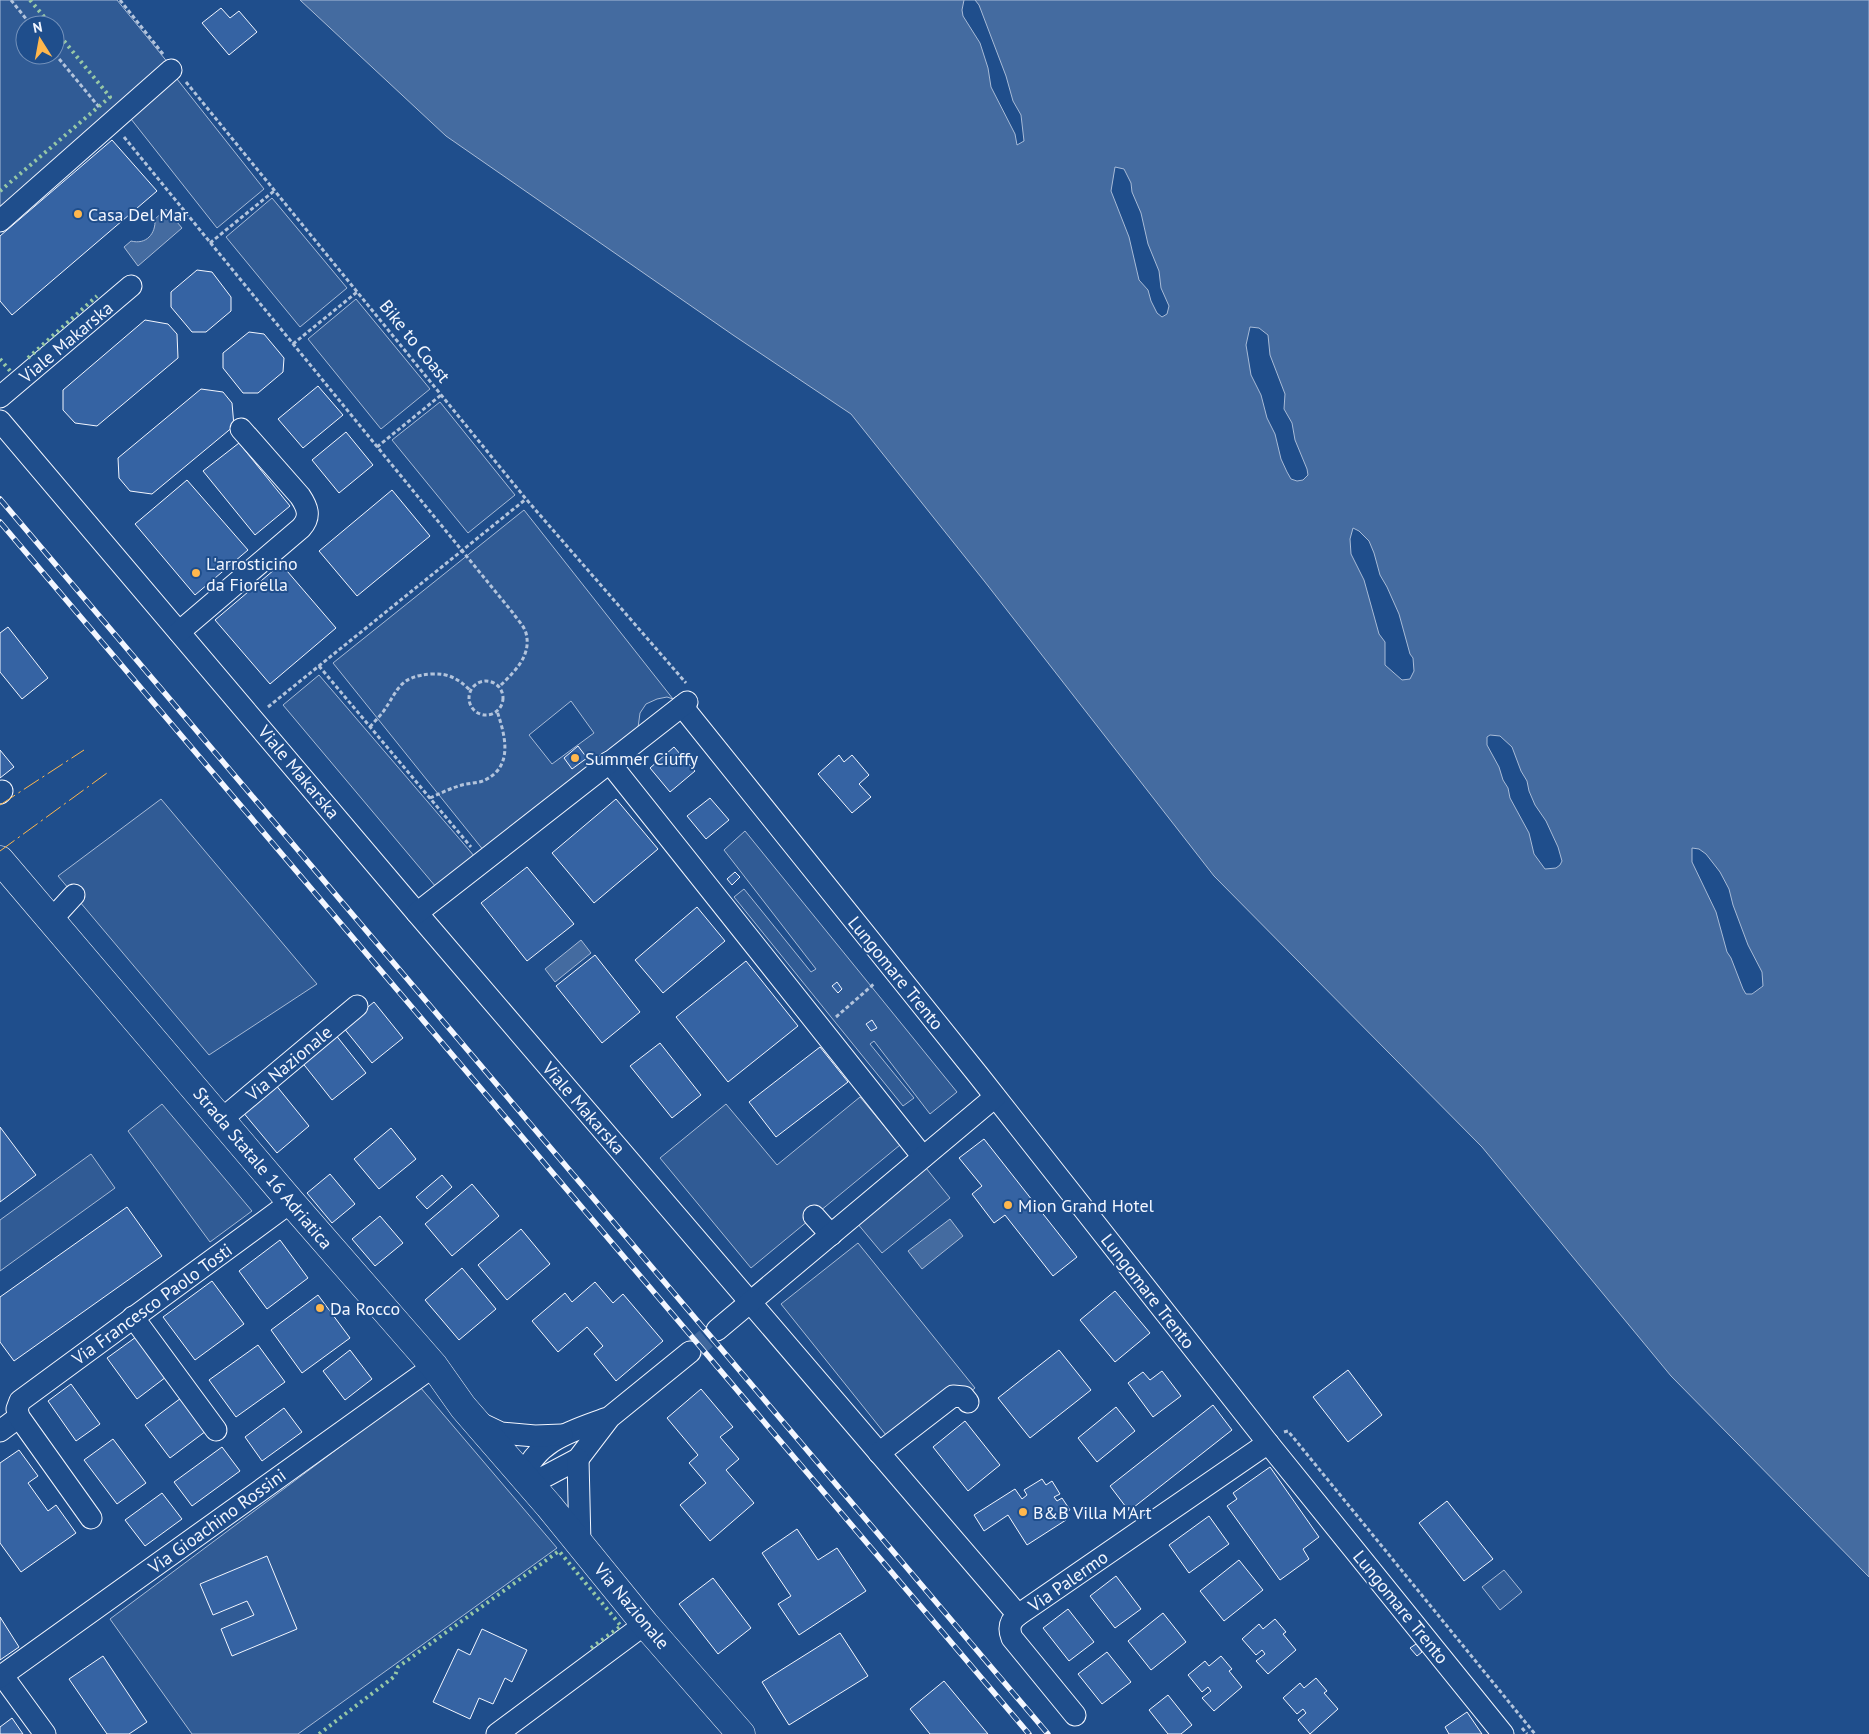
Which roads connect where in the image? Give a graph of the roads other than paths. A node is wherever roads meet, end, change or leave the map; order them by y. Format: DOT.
graph roads {
  1 [pos="173,68"];
  2 [pos="0,220"];
  3 [pos="131,286"];
  4 [pos="0,397"];
  5 [pos="0,421"];
  6 [pos="241,429"];
  7 [pos="179,632"];
  8 [pos="610,762"];
  9 [pos="0,860"];
  10 [pos="74,895"];
  11 [pos="418,913"];
  12 [pos="52,919"];
  13 [pos="357,1006"];
  14 [pos="995,1097"];
  15 [pos="222,1120"];
  16 [pos="923,1157"];
  17 [pos="291,1202"];
  18 [pos="814,1216"];
  19 [pos="831,1235"];
  20 [pos="750,1303"];
  21 [pos="133,1318"];
  22 [pos="717,1330"];
  23 [pos="690,1352"];
  24 [pos="434,1366"];
  25 [pos="968,1402"];
  26 [pos="18,1413"];
  27 [pos="610,1417"];
  28 [pos="475,1420"];
  29 [pos="216,1430"];
  30 [pos="0,1431"];
  31 [pos="562,1435"];
  32 [pos="1275,1437"];
  33 [pos="880,1453"];
  34 [pos="578,1460"];
  35 [pos="524,1478"];
  36 [pos="91,1518"];
  37 [pos="580,1544"];
  38 [pos="1018,1615"];
  39 [pos="645,1624"];
  40 [pos="1,1676"];
  41 [pos="1075,1715"];
  42 [pos="44,1734"];
  43 [pos="497,1734"];
  44 [pos="741,1734"];
  45 [pos="1503,1734"];
  1 -- 2 [label="street"];
  3 -- 4 [label="street, Viale Makarska"];
  5 -- 7 [label="street, Viale Makarska"];
  6 -- 7 [label="street"];
  7 -- 11 [label="street, Viale Makarska"];
  8 -- 11 [label="street"];
  8 -- 14 [label="street, Lungomare Trento"];
  8 -- 16 [label="street"];
  9 -- 12 [label="main road, Strada Statale 16 Adriatica"];
  10 -- 12 [label="street"];
  11 -- 20 [label="street, Viale Makarska"];
  12 -- 15 [label="main road, Strada Statale 16 Adriatica"];
  13 -- 15 [label="street, Via Nazionale"];
  14 -- 16 [label="street"];
  14 -- 32 [label="street, Lungomare Trento"];
  15 -- 17 [label="main road, Strada Statale 16 Adriatica"];
  16 -- 19 [label="street"];
  17 -- 21 [label="street, Via Francesco Paolo Tosti"];
  17 -- 24 [label="main road, Strada Statale 16 Adriatica"];
  18 -- 19 [label="street"];
  19 -- 20 [label="street"];
  20 -- 22 [label="street"];
  20 -- 33 [label="street, Via Palermo"];
  21 -- 26 [label="street, Via Francesco Paolo Tosti"];
  21 -- 29 [label="street"];
  23 -- 27 [label="street"];
  24 -- 28 [label="main road, Strada Statale 16 Adriatica"];
  24 -- 40 [label="street, Via Gioachino Rossini"];
  25 -- 33 [label="street"];
  26 -- 30 [label="street, Via Francesco Paolo Tosti"];
  26 -- 36 [label="street"];
  27 -- 31 [label="street"];
  27 -- 34 [label="street"];
  28 -- 31 [label="street"];
  28 -- 35 [label="main road, Strada Statale 16 Adriatica"];
  31 -- 35 [label="street"];
  32 -- 38 [label="street, Via Palermo"];
  32 -- 45 [label="street, Lungomare Trento"];
  33 -- 38 [label="street, Via Palermo"];
  34 -- 35 [label="street"];
  34 -- 37 [label="street"];
  35 -- 37 [label="main road, Via Nazionale"];
  37 -- 39 [label="main road, Via Nazionale"];
  38 -- 41 [label="street"];
  39 -- 43 [label="street"];
  39 -- 44 [label="main road, Via Nazionale"];
  40 -- 42 [label="street"];
}
